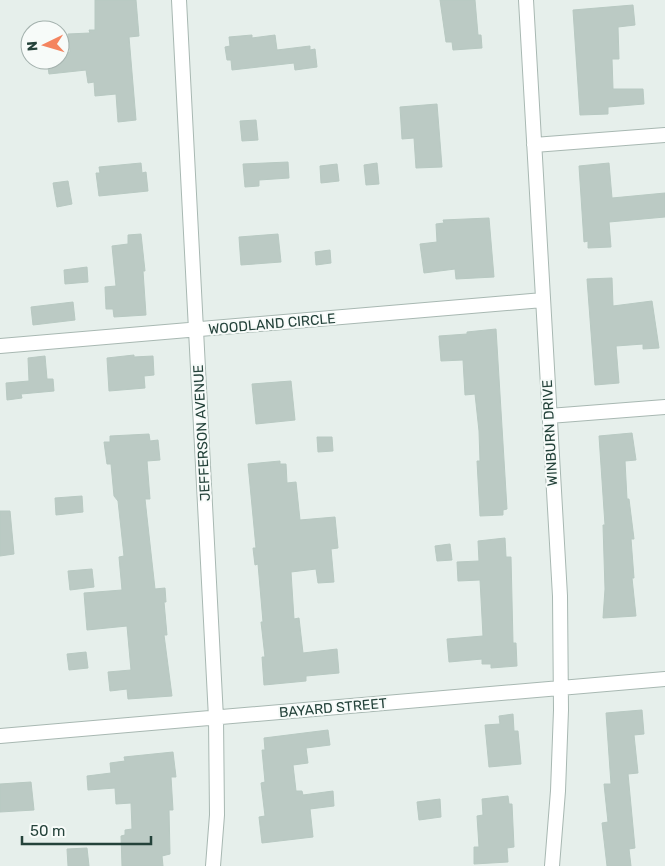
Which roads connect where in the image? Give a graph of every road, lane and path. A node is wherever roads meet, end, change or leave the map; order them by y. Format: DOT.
graph roads {
  1 [pos="179,0"];
  2 [pos="526,0"];
  3 [pos="665,135"];
  4 [pos="534,145"];
  5 [pos="543,300"];
  6 [pos="196,330"];
  7 [pos="0,346"];
  8 [pos="665,407"];
  9 [pos="550,416"];
  10 [pos="665,679"];
  11 [pos="562,688"];
  12 [pos="216,718"];
  13 [pos="0,736"];
  14 [pos="213,866"];
  15 [pos="552,866"];
  1 -- 6 [label="street, JEFFERSON AVENUE"];
  2 -- 4 [label="street, WINBURN DRIVE"];
  3 -- 4 [label="street"];
  4 -- 5 [label="street, WINBURN DRIVE"];
  5 -- 6 [label="street, WOODLAND CIRCLE"];
  5 -- 9 [label="street, WINBURN DRIVE"];
  6 -- 7 [label="street, WOODLAND CIRCLE"];
  6 -- 12 [label="street, JEFFERSON AVENUE"];
  8 -- 9 [label="street"];
  9 -- 11 [label="street, WINBURN DRIVE"];
  10 -- 11 [label="street, BAYARD STREET"];
  11 -- 12 [label="street, BAYARD STREET"];
  11 -- 15 [label="street, WINBURN DRIVE"];
  12 -- 13 [label="street, BAYARD STREET"];
  12 -- 14 [label="street, JEFFERSON AVENUE"];
}
